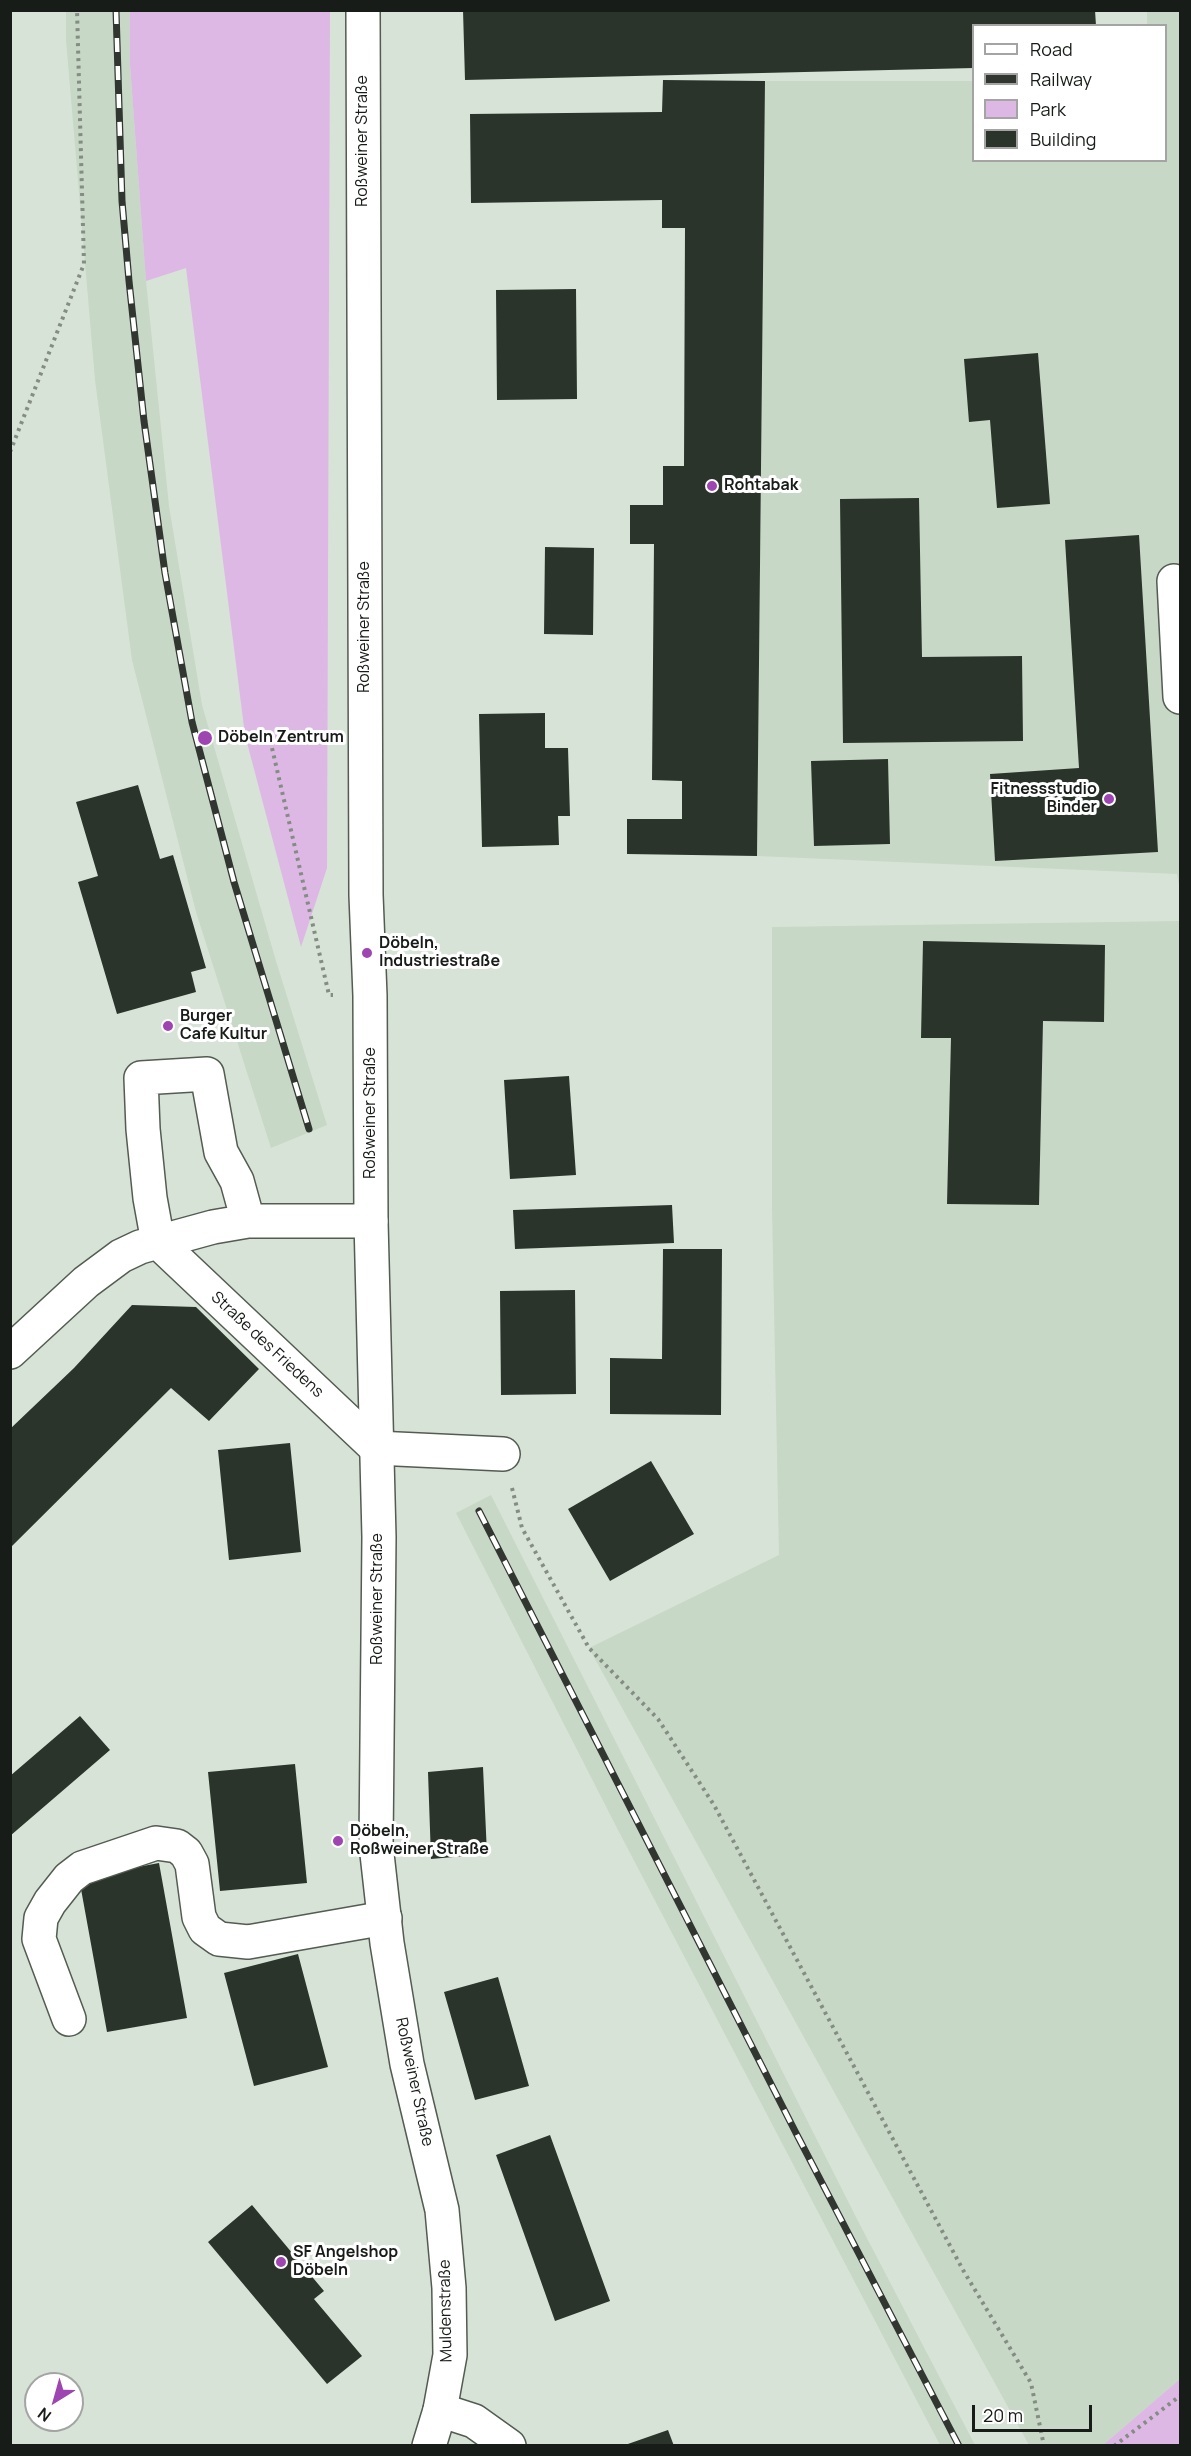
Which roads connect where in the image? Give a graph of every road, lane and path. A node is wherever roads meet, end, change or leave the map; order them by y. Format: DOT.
graph roads {
  1 [pos="77,10"];
  2 [pos="363,10"];
  3 [pos="10,452"];
  4 [pos="1174,581"];
  5 [pos="1180,697"];
  6 [pos="244,735"];
  7 [pos="370,996"];
  8 [pos="248,1221"];
  9 [pos="371,1221"];
  10 [pos="158,1242"];
  11 [pos="10,1352"];
  12 [pos="375,1448"];
  13 [pos="503,1454"];
  14 [pos="385,1918"];
  15 [pos="69,2019"];
  16 [pos="442,2210"];
  17 [pos="1180,2396"];
  18 [pos="440,2410"];
  19 [pos="429,2445"];
  20 [pos="509,2445"];
  21 [pos="1044,2445"];
  22 [pos="1114,2445"];
  1 -- 3 [label="path"];
  2 -- 7 [label="main road, Roßweiner Straße"];
  4 -- 5 [label="main road"];
  6 -- 7 [label="path"];
  7 -- 9 [label="main road, Roßweiner Straße"];
  8 -- 9 [label="main road"];
  8 -- 10 [label="main road"];
  8 -- 10 [label="main road"];
  9 -- 12 [label="main road, Roßweiner Straße"];
  10 -- 11 [label="main road"];
  10 -- 12 [label="main road, Straße des Friedens"];
  12 -- 13 [label="main road"];
  12 -- 14 [label="main road, Roßweiner Straße"];
  13 -- 21 [label="path"];
  14 -- 15 [label="main road"];
  14 -- 16 [label="main road, Roßweiner Straße"];
  16 -- 18 [label="main road, Muldenstraße"];
  17 -- 22 [label="path"];
  18 -- 19 [label="main road, Muldenstraße"];
  18 -- 20 [label="main road"];
}
